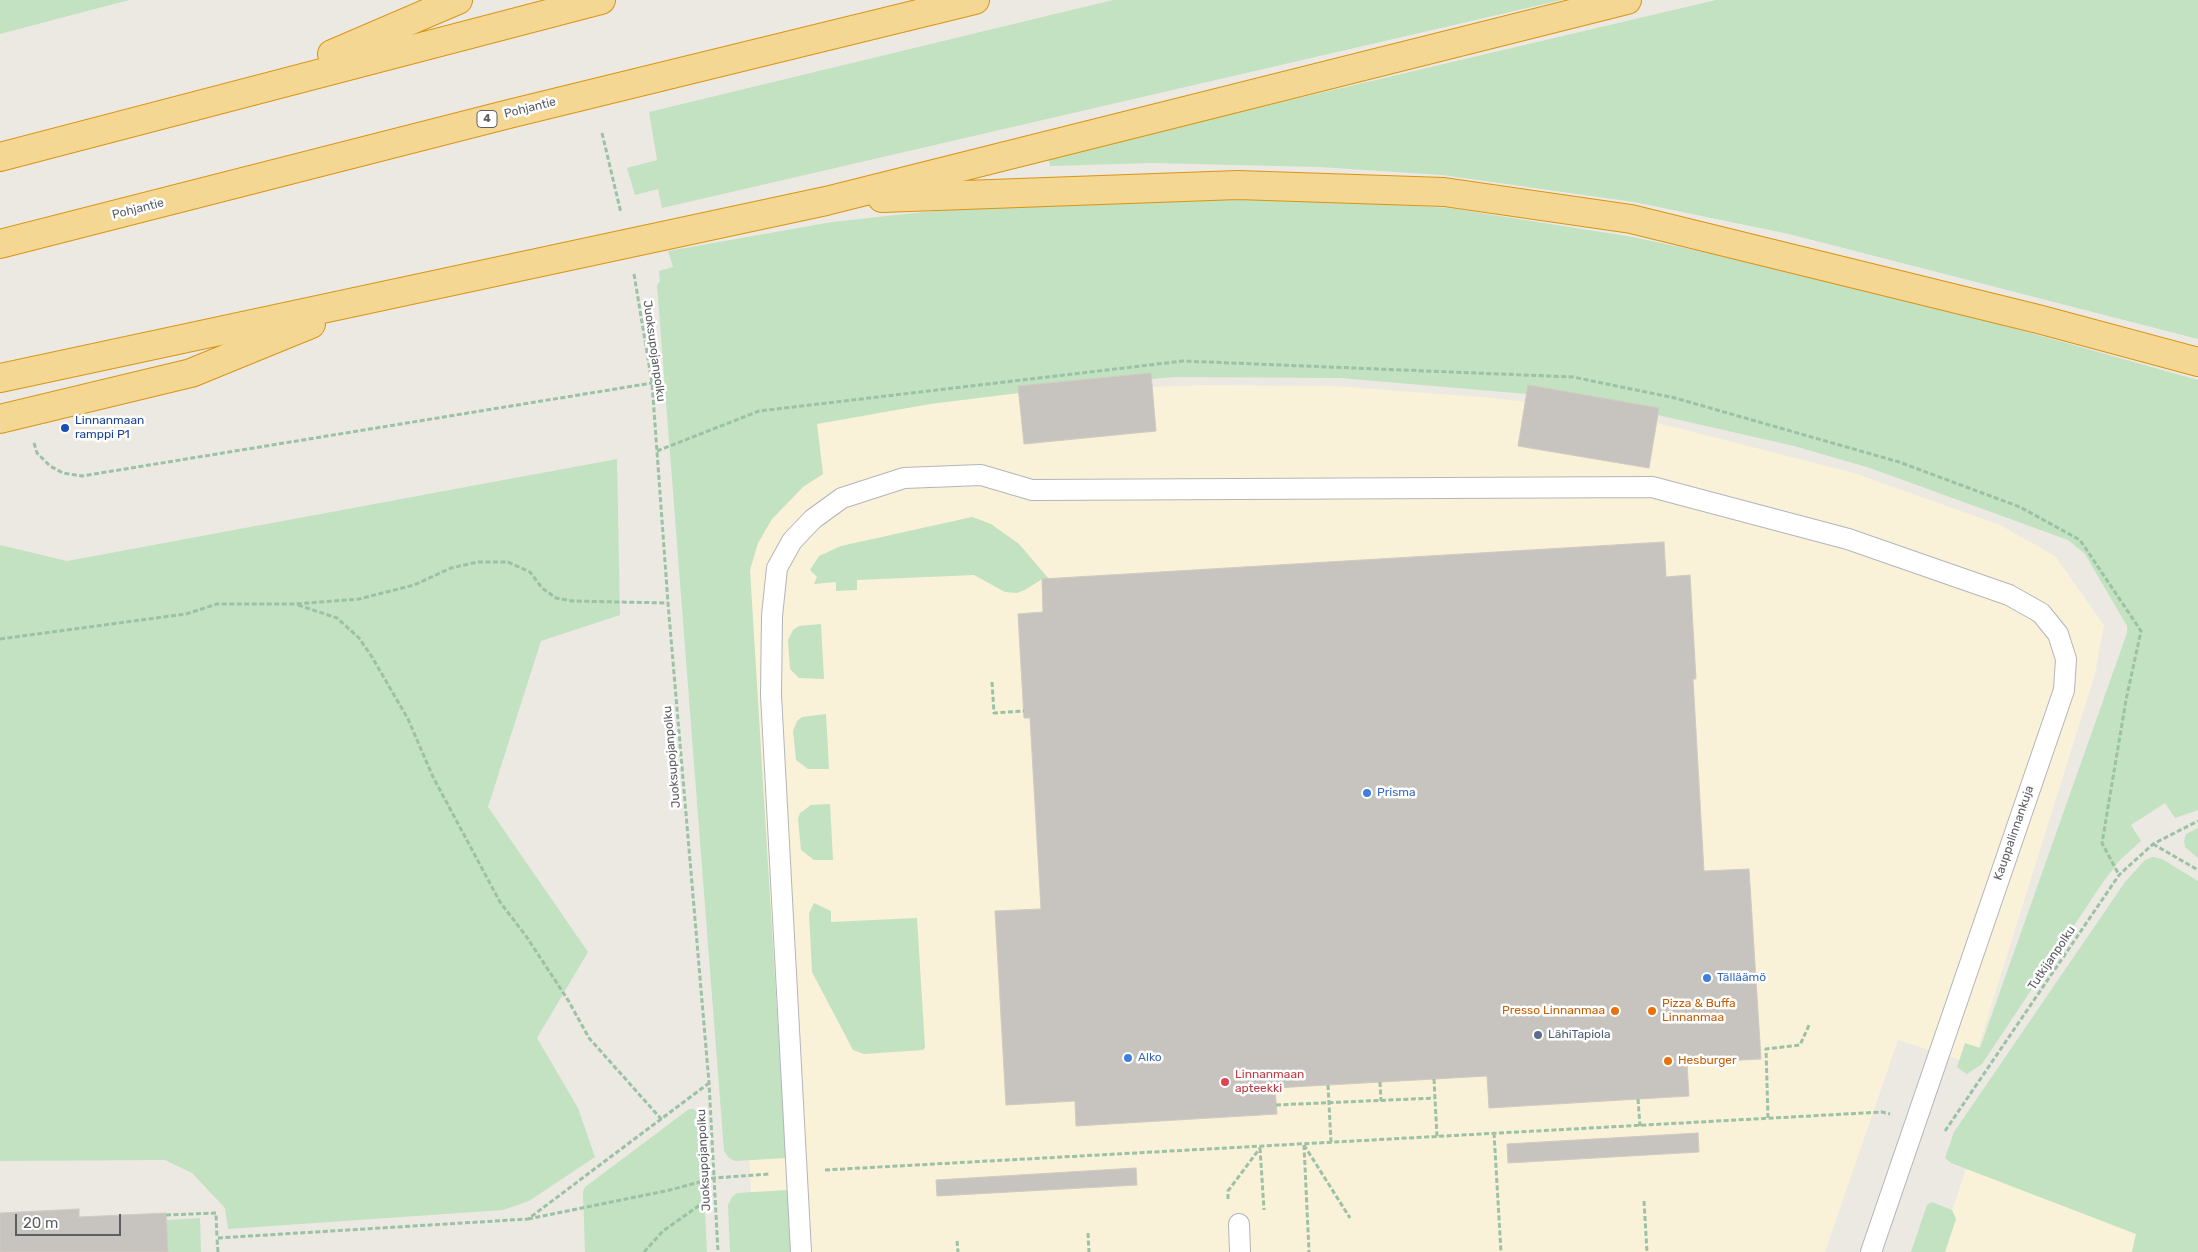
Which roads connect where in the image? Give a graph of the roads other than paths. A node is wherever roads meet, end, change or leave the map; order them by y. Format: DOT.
graph roads {
  1 [pos="458,0"];
  2 [pos="601,0"];
  3 [pos="975,0"];
  4 [pos="1627,0"];
  5 [pos="245,91"];
  6 [pos="0,157"];
  7 [pos="826,200"];
  8 [pos="0,244"];
  9 [pos="378,297"];
  10 [pos="2198,362"];
  11 [pos="0,378"];
  12 [pos="0,419"];
  13 [pos="1234,1216"];
  14 [pos="801,1252"];
  15 [pos="1240,1252"];
  16 [pos="1871,1252"];
  1 -- 5 [label="highway"];
  2 -- 5 [label="highway"];
  3 -- 8 [label="highway, Pohjantie / 4"];
  4 -- 7 [label="highway"];
  5 -- 6 [label="highway"];
  7 -- 9 [label="highway"];
  7 -- 10 [label="highway"];
  9 -- 11 [label="highway"];
  9 -- 12 [label="highway"];
  13 -- 15 [label="lane"];
  14 -- 16 [label="lane, Kauppalinnankuja"];
}
